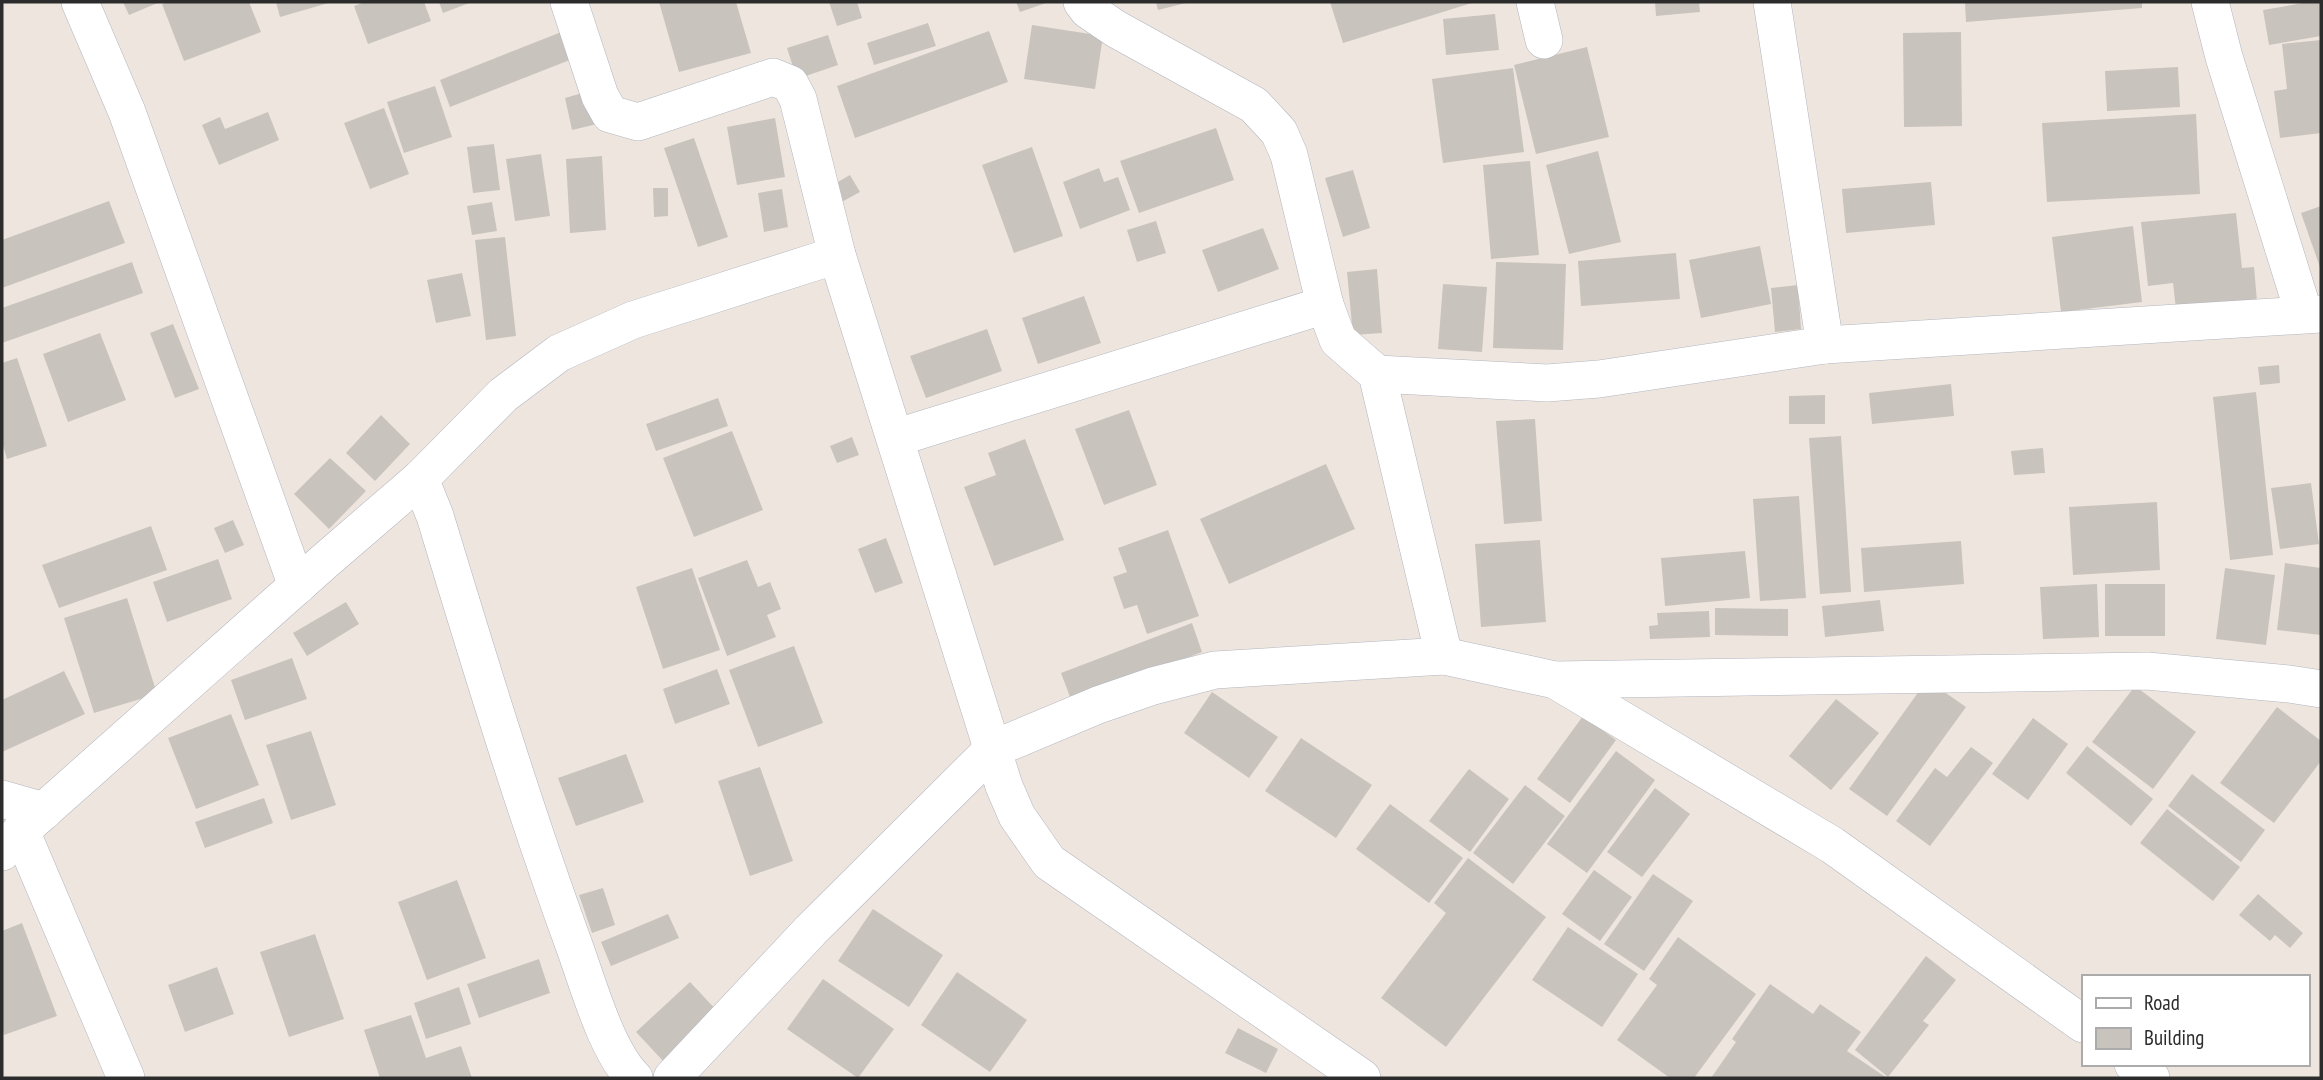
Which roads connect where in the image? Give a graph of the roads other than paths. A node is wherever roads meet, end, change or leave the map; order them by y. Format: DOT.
graph roads {
  1 [pos="80,2"];
  2 [pos="569,2"];
  3 [pos="1082,2"];
  4 [pos="1535,2"];
  5 [pos="1772,2"];
  6 [pos="2210,2"];
  7 [pos="1544,40"];
  8 [pos="837,255"];
  9 [pos="1325,305"];
  10 [pos="2313,314"];
  11 [pos="1825,345"];
  12 [pos="1377,374"];
  13 [pos="895,438"];
  14 [pos="420,479"];
  15 [pos="298,586"];
  16 [pos="1444,656"];
  17 [pos="1555,680"];
  18 [pos="2321,689"];
  19 [pos="993,748"];
  20 [pos="2,799"];
  21 [pos="22,831"];
  22 [pos="2082,1023"];
  23 [pos="2136,1066"];
  24 [pos="126,1078"];
  25 [pos="634,1078"];
  26 [pos="672,1078"];
  27 [pos="1362,1078"];
  28 [pos="2151,1078"];
  1 -- 15 [label="street"];
  2 -- 8 [label="street"];
  3 -- 9 [label="street"];
  4 -- 7 [label="street"];
  5 -- 11 [label="street"];
  6 -- 10 [label="street"];
  8 -- 13 [label="street"];
  8 -- 14 [label="street"];
  9 -- 12 [label="street"];
  9 -- 13 [label="street"];
  10 -- 11 [label="street"];
  11 -- 12 [label="street"];
  12 -- 16 [label="street"];
  13 -- 19 [label="street"];
  14 -- 15 [label="street"];
  14 -- 25 [label="street"];
  15 -- 21 [label="street"];
  16 -- 17 [label="street"];
  16 -- 19 [label="street"];
  17 -- 18 [label="street"];
  17 -- 22 [label="street"];
  19 -- 26 [label="street"];
  19 -- 27 [label="street"];
  20 -- 21 [label="street"];
  21 -- 24 [label="street"];
  23 -- 28 [label="street"];
}
